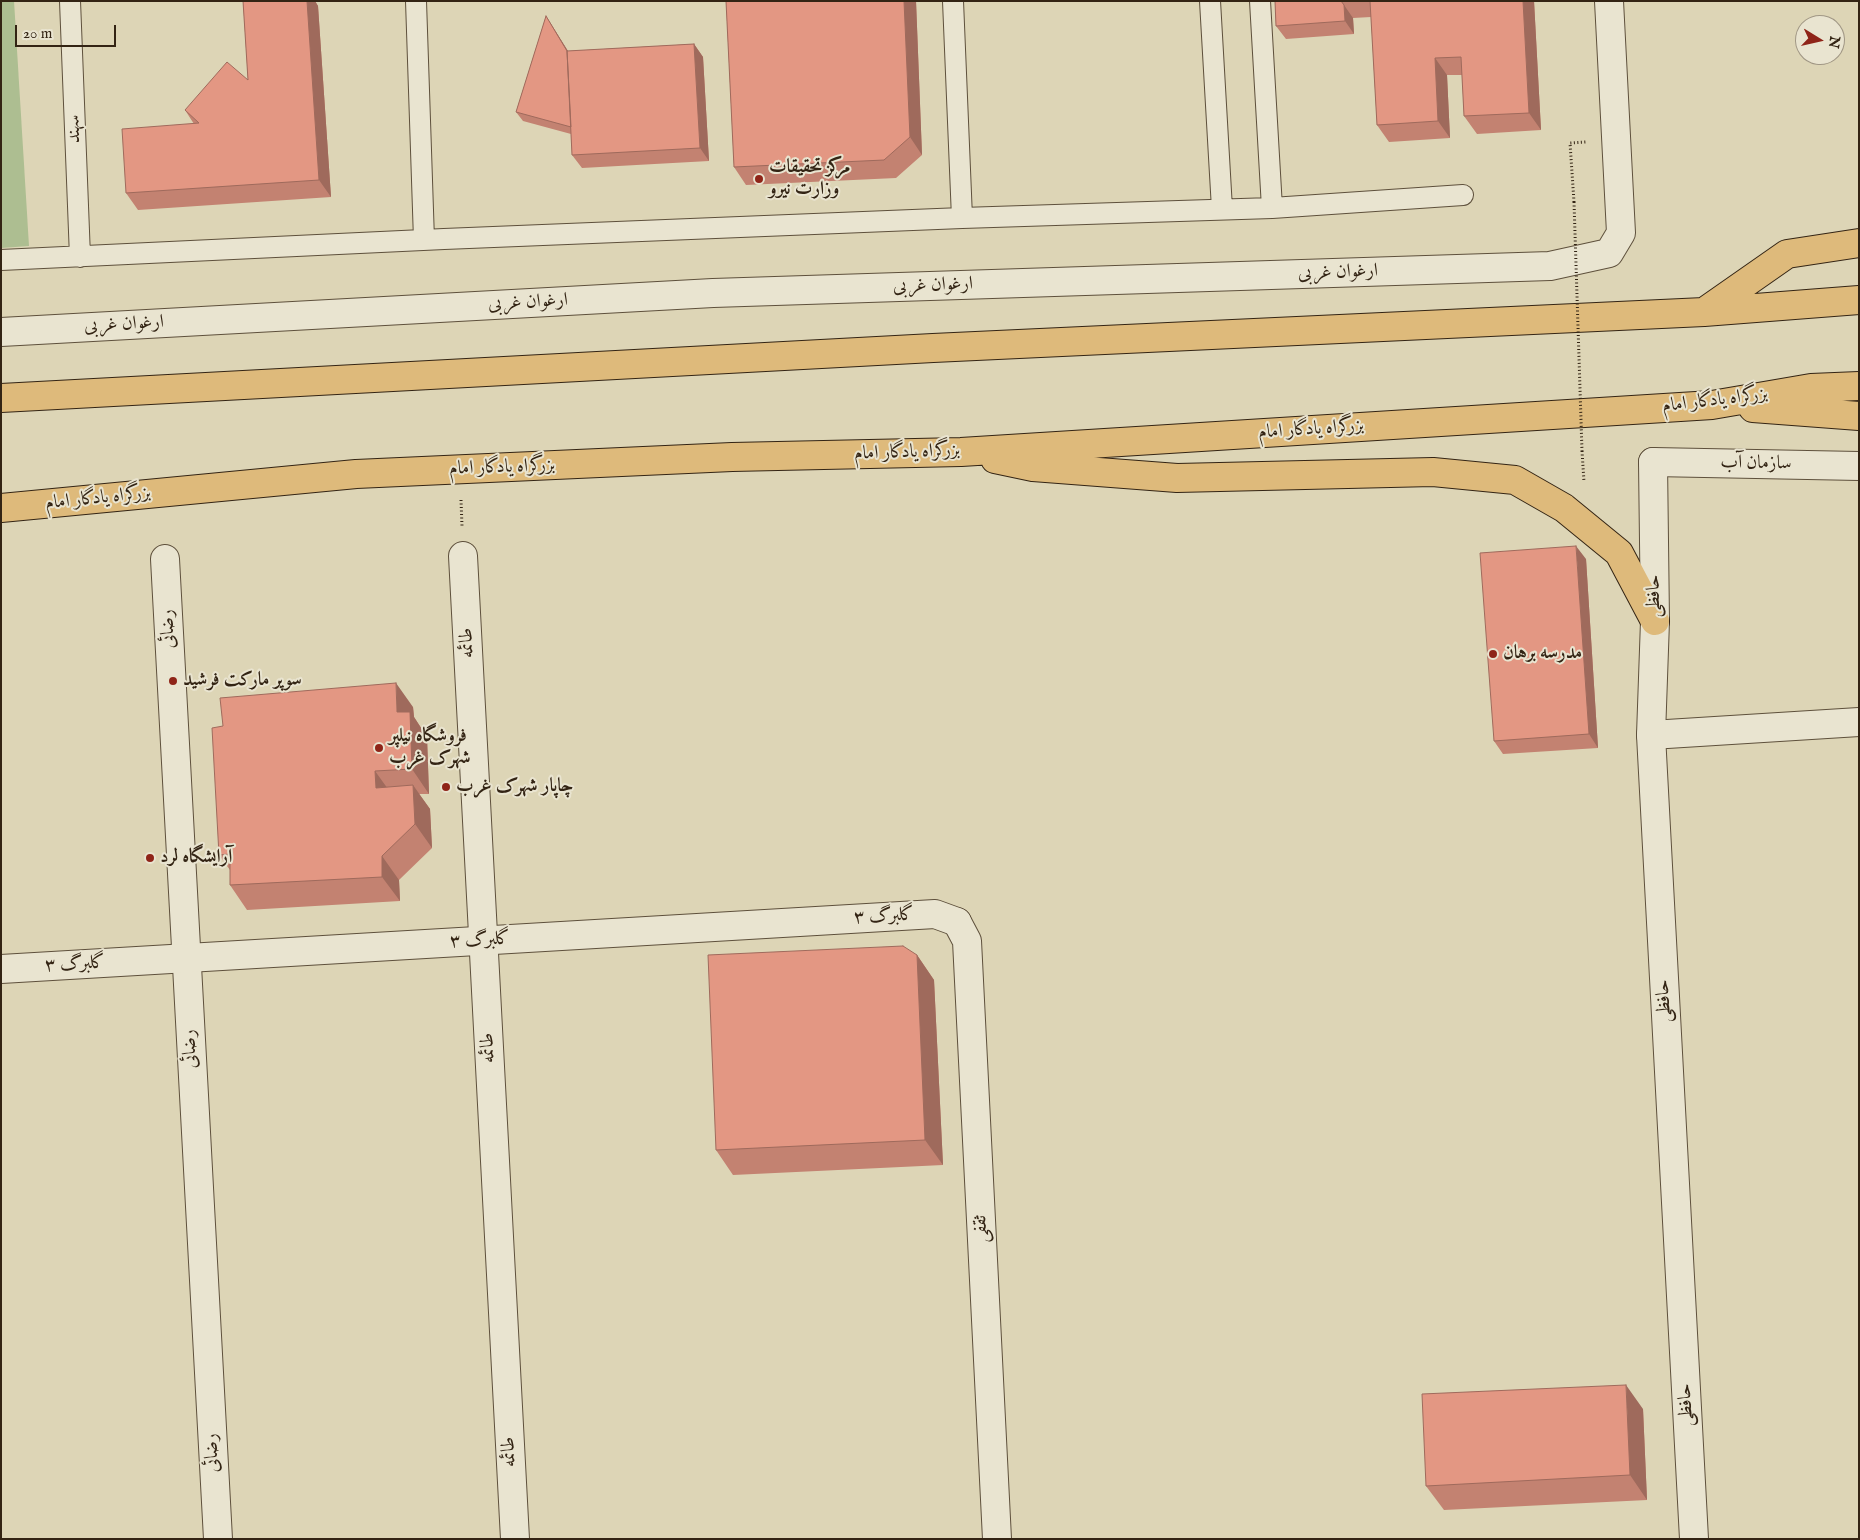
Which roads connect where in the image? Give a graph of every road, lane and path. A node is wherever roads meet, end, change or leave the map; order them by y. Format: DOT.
graph roads {
  1 [pos="70,1"];
  2 [pos="953,1"];
  3 [pos="1210,1"];
  4 [pos="1260,1"];
  5 [pos="1609,1"];
  6 [pos="419,3"];
  7 [pos="1570,143"];
  8 [pos="1463,195"];
  9 [pos="1272,208"];
  10 [pos="1222,209"];
  11 [pos="962,218"];
  12 [pos="424,240"];
  13 [pos="1859,243"];
  14 [pos="80,257"];
  15 [pos="1,260"];
  16 [pos="1859,300"];
  17 [pos="1704,312"];
  18 [pos="1,332"];
  19 [pos="1859,386"];
  20 [pos="1,398"];
  21 [pos="1712,405"];
  22 [pos="1859,416"];
  23 [pos="961,452"];
  24 [pos="1653,462"];
  25 [pos="1859,466"];
  26 [pos="460,470"];
  27 [pos="1584,485"];
  28 [pos="4,509"];
  29 [pos="463,556"];
  30 [pos="165,558"];
  31 [pos="1655,621"];
  32 [pos="1859,722"];
  33 [pos="1651,735"];
  34 [pos="957,922"];
  35 [pos="484,941"];
  36 [pos="186,958"];
  37 [pos="1,969"];
  38 [pos="218,1539"];
  39 [pos="515,1539"];
  40 [pos="997,1539"];
  41 [pos="1694,1539"];
  1 -- 14 [label="lane, سهند"];
  2 -- 11 [label="lane"];
  3 -- 10 [label="lane"];
  4 -- 9 [label="lane"];
  5 -- 18 [label="street, ارغوان غربی"];
  6 -- 12 [label="lane"];
  7 -- 27 [label="path, bridge"];
  8 -- 9 [label="lane"];
  9 -- 10 [label="lane"];
  10 -- 11 [label="lane"];
  11 -- 12 [label="lane"];
  12 -- 14 [label="lane"];
  13 -- 17 [label="highway"];
  14 -- 15 [label="lane"];
  16 -- 17 [label="highway"];
  17 -- 20 [label="highway"];
  19 -- 21 [label="highway, بزرگراه یادگار امام"];
  21 -- 22 [label="highway"];
  21 -- 23 [label="highway, بزرگراه یادگار امام"];
  23 -- 26 [label="highway, بزرگراه یادگار امام"];
  23 -- 31 [label="highway"];
  24 -- 25 [label="street, سازمان آب"];
  24 -- 31 [label="street, حافظی"];
  26 -- 28 [label="highway, بزرگراه یادگار امام"];
  26 -- 29 [label="path"];
  29 -- 35 [label="street, طائمه"];
  30 -- 36 [label="street, رضائی"];
  31 -- 33 [label="street, حافظی"];
  32 -- 33 [label="street"];
  33 -- 41 [label="street, حافظی"];
  34 -- 35 [label="street, گلبرگ ۳"];
  34 -- 40 [label="street, ثقفی"];
  35 -- 36 [label="street, گلبرگ ۳"];
  35 -- 39 [label="street, طائمه"];
  36 -- 37 [label="street, گلبرگ ۳"];
  36 -- 38 [label="street, رضائی"];
}
